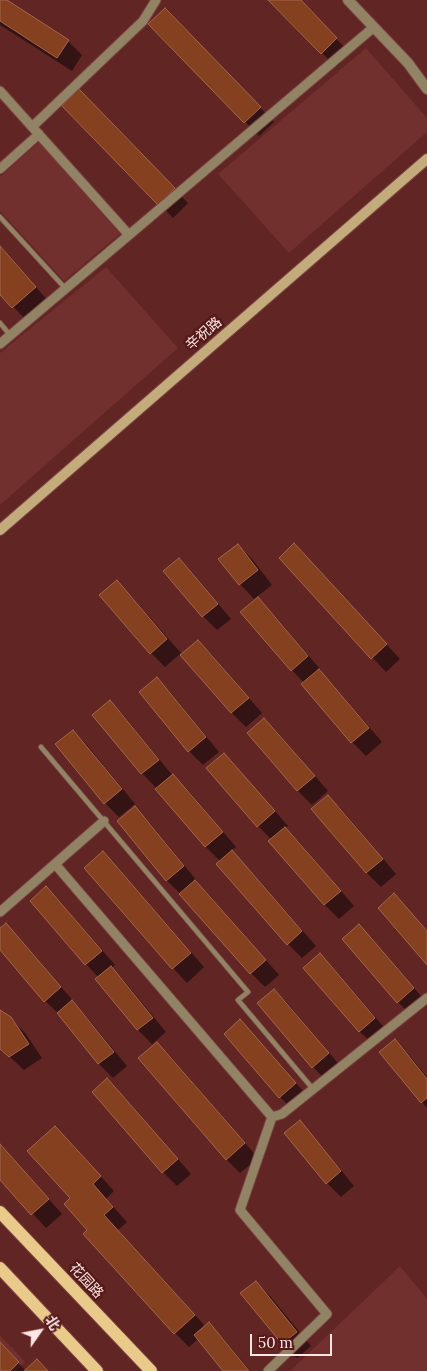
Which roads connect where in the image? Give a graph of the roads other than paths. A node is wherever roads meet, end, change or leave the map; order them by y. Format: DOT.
graph roads {
  1 [pos="156,0"];
  2 [pos="348,0"];
  3 [pos="374,27"];
  4 [pos="427,89"];
  5 [pos="0,91"];
  6 [pos="32,127"];
  7 [pos="39,134"];
  8 [pos="427,159"];
  9 [pos="0,169"];
  10 [pos="0,217"];
  11 [pos="129,235"];
  12 [pos="65,288"];
  13 [pos="0,323"];
  14 [pos="10,335"];
  15 [pos="0,344"];
  16 [pos="0,530"];
  17 [pos="41,747"];
  18 [pos="104,821"];
  19 [pos="55,864"];
  20 [pos="0,912"];
  21 [pos="427,998"];
  22 [pos="313,1089"];
  23 [pos="272,1117"];
  24 [pos="0,1212"];
  25 [pos="0,1268"];
  26 [pos="97,1371"];
  27 [pos="151,1371"];
  28 [pos="268,1371"];
  1 -- 6 [label="street"];
  2 -- 3 [label="street"];
  3 -- 4 [label="street"];
  3 -- 11 [label="street"];
  5 -- 6 [label="street"];
  6 -- 7 [label="street"];
  7 -- 9 [label="street"];
  7 -- 11 [label="street"];
  8 -- 16 [label="main road, 辛祝路"];
  10 -- 12 [label="lane"];
  11 -- 12 [label="street"];
  12 -- 14 [label="street"];
  13 -- 14 [label="lane"];
  14 -- 15 [label="street"];
  17 -- 18 [label="lane"];
  18 -- 19 [label="street"];
  18 -- 22 [label="lane"];
  19 -- 20 [label="street"];
  19 -- 23 [label="street"];
  21 -- 22 [label="street"];
  22 -- 23 [label="street"];
  23 -- 28 [label="street"];
  24 -- 27 [label="main road, 花园路"];
  25 -- 26 [label="main road"];
}
